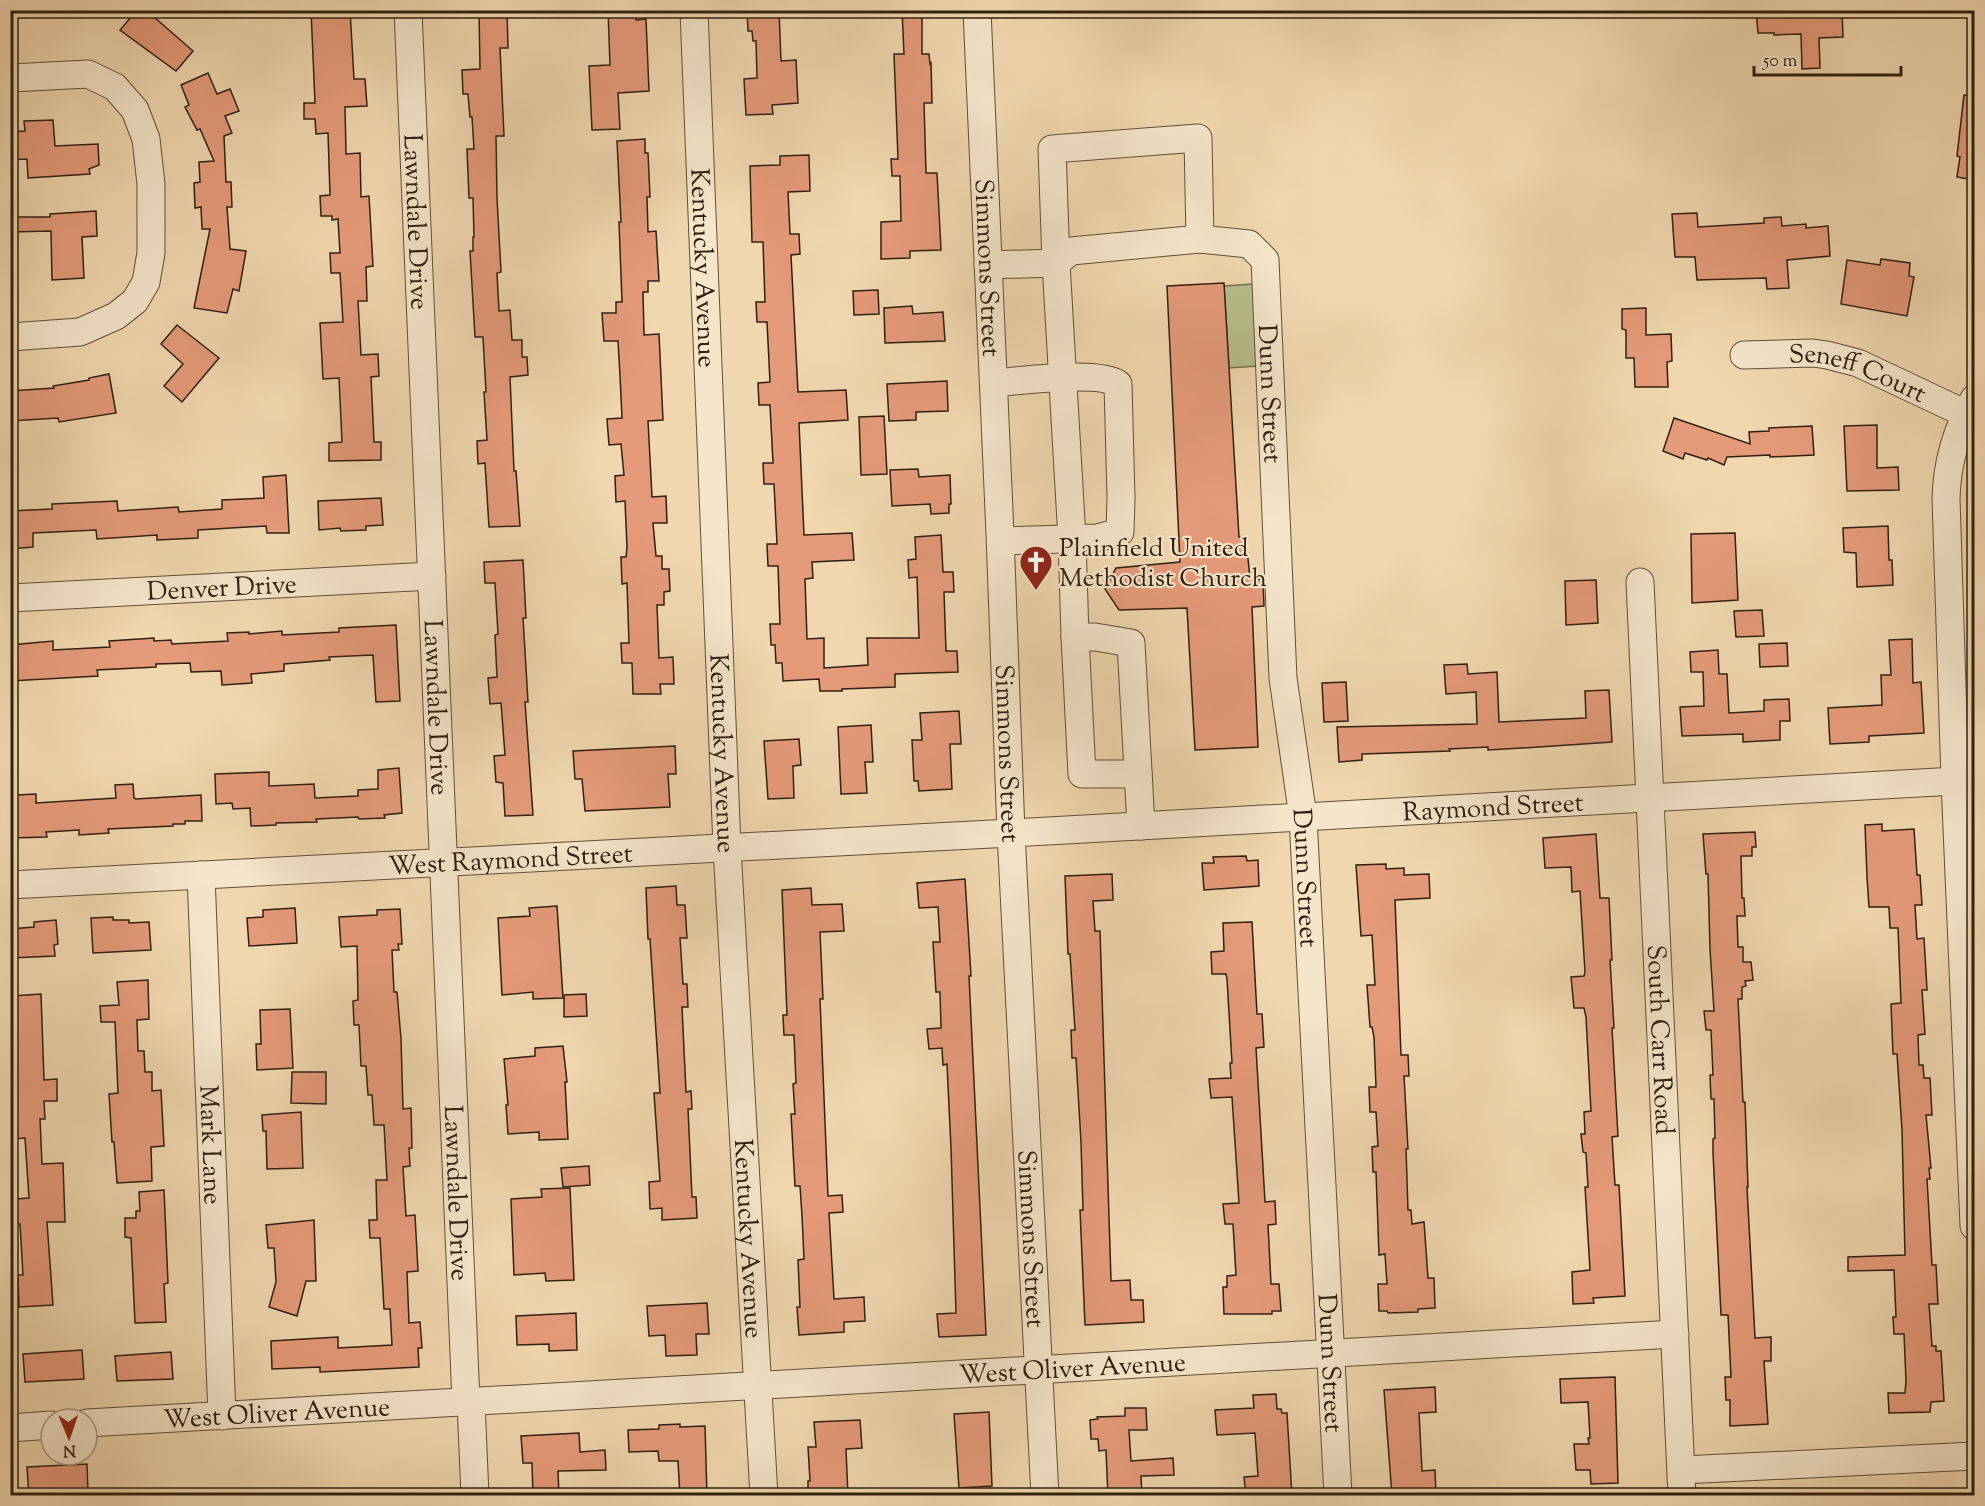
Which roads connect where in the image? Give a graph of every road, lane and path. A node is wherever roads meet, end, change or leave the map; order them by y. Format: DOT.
graph roads {
  1 [pos="408,10"];
  2 [pos="694,10"];
  3 [pos="977,10"];
  4 [pos="10,78"];
  5 [pos="1200,239"];
  6 [pos="1056,262"];
  7 [pos="988,265"];
  8 [pos="10,337"];
  9 [pos="1744,355"];
  10 [pos="1061,378"];
  11 [pos="994,383"];
  12 [pos="1970,406"];
  13 [pos="1072,539"];
  14 [pos="1001,541"];
  15 [pos="432,576"];
  16 [pos="1640,582"];
  17 [pos="10,598"];
  18 [pos="1075,637"];
  19 [pos="1138,774"];
  20 [pos="1965,780"];
  21 [pos="1651,798"];
  22 [pos="1303,817"];
  23 [pos="1141,826"];
  24 [pos="1011,833"];
  25 [pos="727,848"];
  26 [pos="444,862"];
  27 [pos="201,875"];
  28 [pos="10,885"];
  29 [pos="1968,941"];
  30 [pos="1974,1226"];
  31 [pos="1675,1334"];
  32 [pos="1331,1354"];
  33 [pos="1039,1370"];
  34 [pos="758,1386"];
  35 [pos="469,1402"];
  36 [pos="222,1416"];
  37 [pos="99,1422"];
  38 [pos="39,1426"];
  39 [pos="10,1428"];
  40 [pos="1974,1456"];
  41 [pos="1682,1483"];
  42 [pos="475,1496"];
  43 [pos="764,1496"];
  44 [pos="1045,1496"];
  45 [pos="1338,1496"];
  1 -- 15 [label="street, Lawndale Drive"];
  2 -- 25 [label="street, Kentucky Avenue"];
  3 -- 7 [label="street, Simmons Street"];
  4 -- 8 [label="street"];
  5 -- 6 [label="street"];
  5 -- 6 [label="street"];
  5 -- 22 [label="street, Dunn Street"];
  6 -- 7 [label="street"];
  6 -- 10 [label="street"];
  7 -- 11 [label="street, Simmons Street"];
  9 -- 12 [label="street, Seneff Court"];
  10 -- 11 [label="street"];
  10 -- 13 [label="street"];
  10 -- 13 [label="street"];
  11 -- 14 [label="street, Simmons Street"];
  12 -- 20 [label="street"];
  13 -- 14 [label="street"];
  13 -- 18 [label="street"];
  14 -- 24 [label="street, Simmons Street"];
  15 -- 17 [label="street, Denver Drive"];
  15 -- 26 [label="street, Lawndale Drive"];
  16 -- 21 [label="street, South Carr Road"];
  18 -- 19 [label="street"];
  18 -- 19 [label="street"];
  19 -- 23 [label="street"];
  20 -- 21 [label="street, Raymond Street"];
  20 -- 29 [label="street"];
  21 -- 22 [label="street, Raymond Street"];
  21 -- 31 [label="street, South Carr Road"];
  22 -- 23 [label="street, Raymond Street"];
  22 -- 32 [label="street, Dunn Street"];
  23 -- 24 [label="street, Raymond Street"];
  24 -- 25 [label="street, West Raymond Street"];
  24 -- 33 [label="street, Simmons Street"];
  25 -- 26 [label="street, West Raymond Street"];
  25 -- 34 [label="street, Kentucky Avenue"];
  26 -- 27 [label="street, West Raymond Street"];
  26 -- 35 [label="street, Lawndale Drive"];
  27 -- 28 [label="street, West Raymond Street"];
  27 -- 36 [label="street, Mark Lane"];
  29 -- 30 [label="street"];
  31 -- 32 [label="street, West Oliver Avenue"];
  31 -- 41 [label="street, South Carr Road"];
  32 -- 33 [label="street, West Oliver Avenue"];
  32 -- 45 [label="street, Dunn Street"];
  33 -- 34 [label="street, West Oliver Avenue"];
  33 -- 44 [label="street, Simmons Street"];
  34 -- 35 [label="street, West Oliver Avenue"];
  34 -- 43 [label="street, Kentucky Avenue"];
  35 -- 36 [label="street, West Oliver Avenue"];
  35 -- 42 [label="street, Lawndale Drive"];
  36 -- 37 [label="street, West Oliver Avenue"];
  38 -- 39 [label="street"];
  40 -- 41 [label="street"];
}
